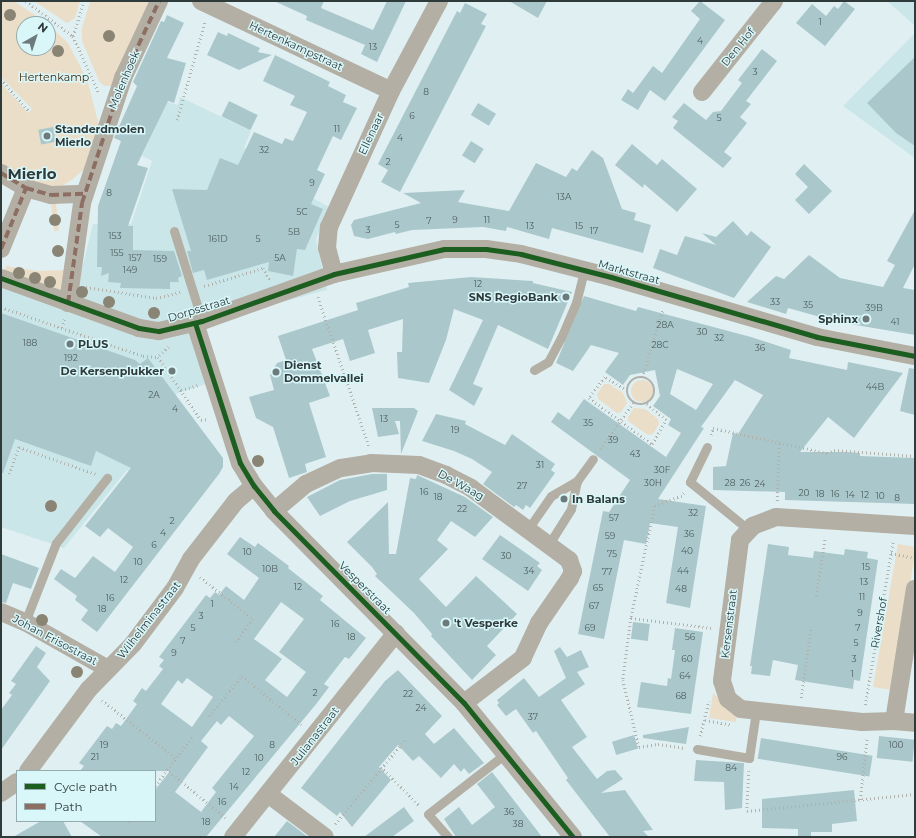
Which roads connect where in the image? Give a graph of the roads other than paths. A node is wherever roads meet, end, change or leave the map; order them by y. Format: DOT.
graph roads {
  1 [pos="159,1"];
  2 [pos="439,1"];
  3 [pos="774,1"];
  4 [pos="205,3"];
  5 [pos="390,91"];
  6 [pos="702,92"];
  7 [pos="1,173"];
  8 [pos="26,188"];
  9 [pos="84,194"];
  10 [pos="174,231"];
  11 [pos="1,248"];
  12 [pos="584,270"];
  13 [pos="334,274"];
  14 [pos="1,278"];
  15 [pos="68,303"];
  16 [pos="198,322"];
  17 [pos="915,356"];
  18 [pos="534,370"];
  19 [pos="707,447"];
  20 [pos="593,458"];
  21 [pos="108,478"];
  22 [pos="577,481"];
  23 [pos="254,486"];
  24 [pos="274,511"];
  25 [pos="915,526"];
  26 [pos="528,529"];
  27 [pos="749,530"];
  28 [pos="549,544"];
  29 [pos="915,588"];
  30 [pos="1,612"];
  31 [pos="25,622"];
  32 [pos="396,634"];
  33 [pos="108,669"];
  34 [pos="464,703"];
  35 [pos="756,711"];
  36 [pos="894,721"];
  37 [pos="915,724"];
  38 [pos="697,750"];
  39 [pos="506,754"];
  40 [pos="29,770"];
  41 [pos="16,783"];
  42 [pos="1,793"];
  43 [pos="268,794"];
  44 [pos="236,833"];
  45 [pos="325,837"];
  46 [pos="448,837"];
  47 [pos="573,837"];
  1 -- 9 [label="street, Molenhoek"];
  2 -- 5 [label="street, Ellenaar"];
  3 -- 6 [label="street, Den Hof"];
  4 -- 5 [label="street, Hertenkampstraat"];
  5 -- 13 [label="street, Ellenaar"];
  7 -- 8 [label="street"];
  8 -- 9 [label="street"];
  8 -- 11 [label="street"];
  9 -- 15 [label="street, Molenhoek"];
  10 -- 16 [label="lane"];
  12 -- 13 [label="street, Marktstraat"];
  12 -- 17 [label="street, Marktstraat"];
  12 -- 18 [label="lane"];
  13 -- 16 [label="street, Dorpsstraat"];
  14 -- 15 [label="street, Dorpsstraat"];
  15 -- 16 [label="street, Dorpsstraat"];
  16 -- 23 [label="street, Vesperstraat"];
  19 -- 27 [label="lane"];
  20 -- 22 [label="lane"];
  21 -- 31 [label="lane"];
  22 -- 26 [label="lane"];
  22 -- 28 [label="lane"];
  23 -- 24 [label="street, Vesperstraat"];
  23 -- 33 [label="street, Wilhelminastraat"];
  24 -- 26 [label="street, De Waag"];
  24 -- 32 [label="street, Vesperstraat"];
  25 -- 27 [label="street"];
  26 -- 28 [label="street, De Waag"];
  27 -- 35 [label="street, Kersenstraat"];
  28 -- 34 [label="street, De Waag"];
  29 -- 36 [label="street"];
  30 -- 31 [label="street, Johan Frisostraat"];
  31 -- 33 [label="street, Johan Frisostraat"];
  32 -- 34 [label="street, Vesperstraat"];
  32 -- 43 [label="street, Julianastraat"];
  33 -- 40 [label="street, Wilhelminastraat"];
  34 -- 39 [label="street, Vesperstraat"];
  35 -- 36 [label="street, Kersenstraat"];
  35 -- 38 [label="lane"];
  36 -- 37 [label="street, Kersenstraat"];
  39 -- 46 [label="lane"];
  39 -- 47 [label="street, Vesperstraat"];
  41 -- 42 [label="street"];
  43 -- 44 [label="street, Julianastraat"];
  43 -- 45 [label="street"];
}
